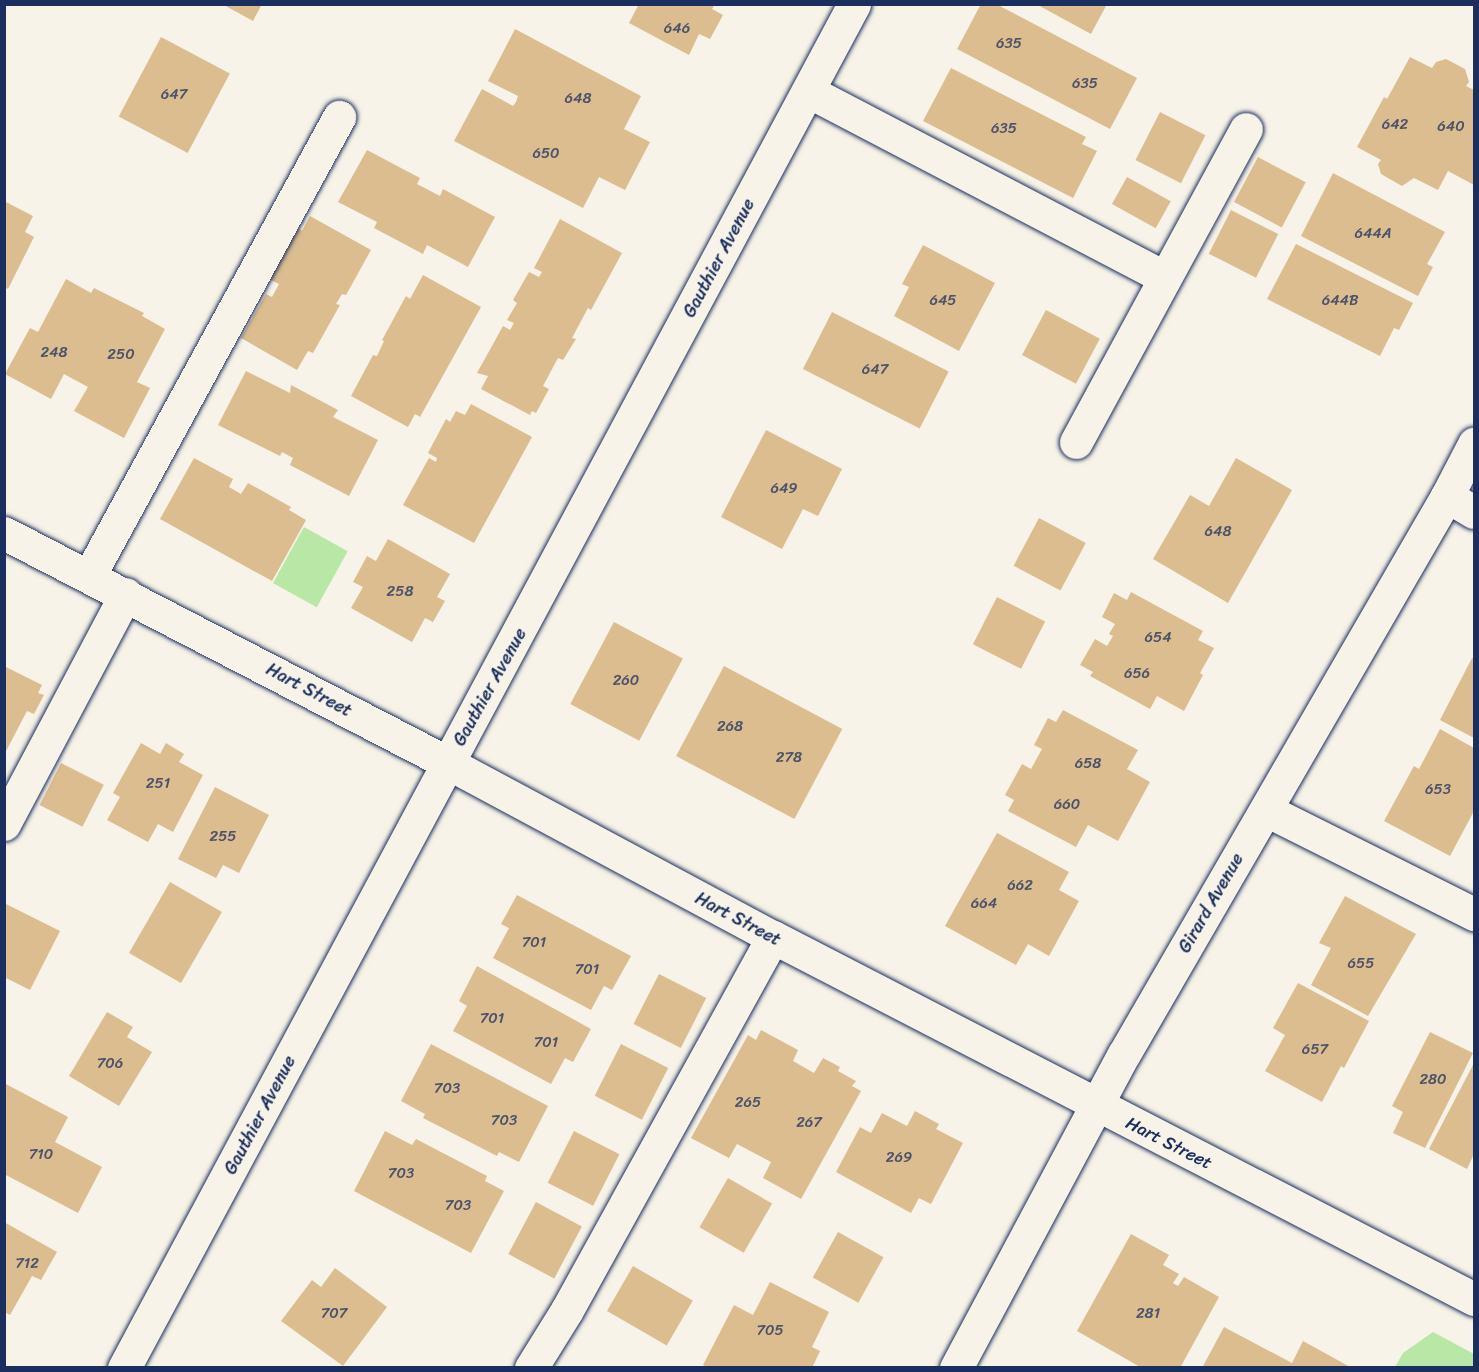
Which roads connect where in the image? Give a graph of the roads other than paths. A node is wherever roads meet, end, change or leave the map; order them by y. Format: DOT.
graph roads {
  1 [pos="854,4"];
  2 [pos="808,91"];
  3 [pos="339,117"];
  4 [pos="1246,129"];
  5 [pos="1164,277"];
  6 [pos="1076,442"];
  7 [pos="1474,444"];
  8 [pos="1461,504"];
  9 [pos="4,532"];
  10 [pos="89,576"];
  11 [pos="126,594"];
  12 [pos="448,763"];
  13 [pos="1266,810"];
  14 [pos="4,824"];
  15 [pos="1474,914"];
  16 [pos="773,938"];
  17 [pos="1096,1106"];
  18 [pos="1474,1299"];
  19 [pos="124,1368"];
  20 [pos="531,1368"];
  21 [pos="956,1368"];
  1 -- 2 [label="street, Gauthier Avenue"];
  2 -- 5 [label="street"];
  2 -- 12 [label="street, Gauthier Avenue"];
  3 -- 10 [label="street"];
  4 -- 5 [label="street"];
  5 -- 6 [label="street"];
  7 -- 8 [label="street, Girard Avenue"];
  8 -- 13 [label="street, Girard Avenue"];
  9 -- 10 [label="street, Hart Street"];
  10 -- 11 [label="street, Hart Street"];
  11 -- 12 [label="street, Hart Street"];
  11 -- 14 [label="street"];
  12 -- 16 [label="street, Hart Street"];
  12 -- 19 [label="street, Gauthier Avenue"];
  13 -- 15 [label="street"];
  13 -- 17 [label="street, Girard Avenue"];
  16 -- 17 [label="street, Hart Street"];
  16 -- 20 [label="street"];
  17 -- 18 [label="street, Hart Street"];
  17 -- 21 [label="street, Girard Avenue"];
}
